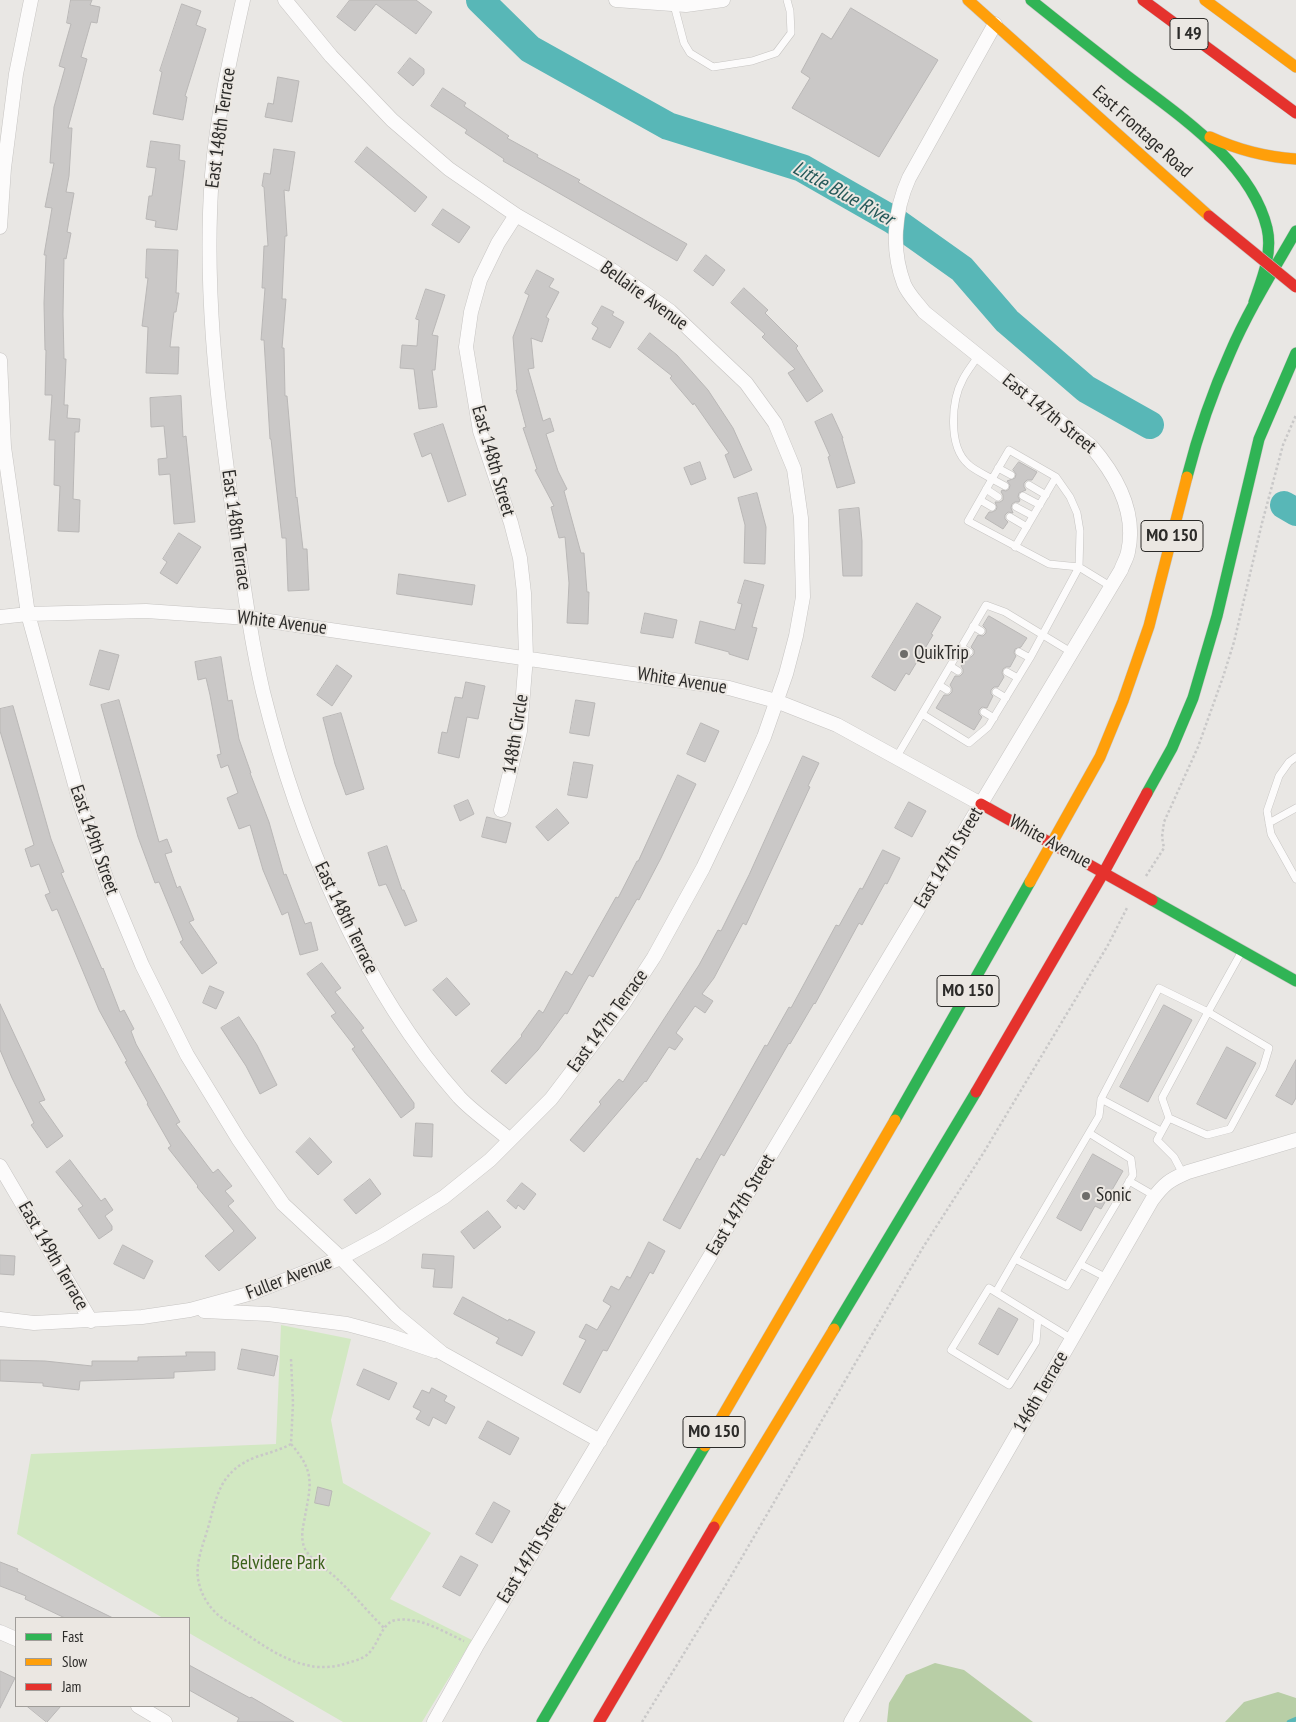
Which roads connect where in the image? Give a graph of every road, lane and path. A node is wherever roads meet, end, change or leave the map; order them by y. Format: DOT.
graph roads {
  1 [pos="30,0"];
  2 [pos="242,0"];
  3 [pos="616,0"];
  4 [pos="722,0"];
  5 [pos="787,0"];
  6 [pos="968,0"];
  7 [pos="1031,0"];
  8 [pos="1143,0"];
  9 [pos="1205,0"];
  10 [pos="286,1"];
  11 [pos="674,5"];
  12 [pos="995,24"];
  13 [pos="1296,67"];
  14 [pos="1296,113"];
  15 [pos="1198,131"];
  16 [pos="1296,159"];
  17 [pos="516,215"];
  18 [pos="0,227"];
  19 [pos="1296,231"];
  20 [pos="1296,287"];
  21 [pos="1254,302"];
  22 [pos="1296,353"];
  23 [pos="978,356"];
  24 [pos="0,360"];
  25 [pos="998,468"];
  26 [pos="1011,475"];
  27 [pos="1056,477"];
  28 [pos="992,479"];
  29 [pos="1029,485"];
  30 [pos="1005,486"];
  31 [pos="986,489"];
  32 [pos="1046,494"];
  33 [pos="1023,496"];
  34 [pos="998,497"];
  35 [pos="980,500"];
  36 [pos="1040,505"];
  37 [pos="992,507"];
  38 [pos="1016,507"];
  39 [pos="1033,516"];
  40 [pos="1010,518"];
  41 [pos="1027,527"];
  42 [pos="1015,547"];
  43 [pos="1079,567"];
  44 [pos="1110,586"];
  45 [pos="28,614"];
  46 [pos="0,617"];
  47 [pos="248,618"];
  48 [pos="973,626"];
  49 [pos="981,630"];
  50 [pos="1041,634"];
  51 [pos="961,647"];
  52 [pos="969,652"];
  53 [pos="1019,652"];
  54 [pos="1071,652"];
  55 [pos="526,657"];
  56 [pos="1030,658"];
  57 [pos="950,666"];
  58 [pos="958,671"];
  59 [pos="1007,672"];
  60 [pos="1018,678"];
  61 [pos="939,685"];
  62 [pos="947,690"];
  63 [pos="996,692"];
  64 [pos="1006,698"];
  65 [pos="776,701"];
  66 [pos="984,712"];
  67 [pos="922,714"];
  68 [pos="994,718"];
  69 [pos="1296,757"];
  70 [pos="896,758"];
  71 [pos="981,804"];
  72 [pos="1296,808"];
  73 [pos="501,810"];
  74 [pos="1269,823"];
  75 [pos="1052,843"];
  76 [pos="1104,872"];
  77 [pos="1296,879"];
  78 [pos="1242,951"];
  79 [pos="1296,982"];
  80 [pos="1208,1012"];
  81 [pos="1101,1099"];
  82 [pos="1168,1118"];
  83 [pos="1162,1131"];
  84 [pos="1089,1133"];
  85 [pos="510,1140"];
  86 [pos="1296,1140"];
  87 [pos="0,1166"];
  88 [pos="1183,1174"];
  89 [pos="1129,1181"];
  90 [pos="1154,1196"];
  91 [pos="341,1258"];
  92 [pos="1015,1259"];
  93 [pos="1080,1264"];
  94 [pos="1107,1278"];
  95 [pos="996,1292"];
  96 [pos="190,1310"];
  97 [pos="1038,1318"];
  98 [pos="0,1319"];
  99 [pos="91,1321"];
  100 [pos="1072,1339"];
  101 [pos="442,1353"];
  102 [pos="291,1359"];
  103 [pos="600,1441"];
  104 [pos="291,1444"];
  105 [pos="384,1628"];
  106 [pos="0,1632"];
  107 [pos="15,1639"];
  108 [pos="476,1647"];
  109 [pos="140,1707"];
  110 [pos="165,1722"];
  111 [pos="434,1722"];
  112 [pos="542,1722"];
  113 [pos="598,1722"];
  114 [pos="851,1722"];
  1 -- 18 [label="street"];
  2 -- 47 [label="street, East 148th Terrace"];
  3 -- 11 [label="street"];
  4 -- 11 [label="street"];
  5 -- 11 [label="lane"];
  6 -- 12 [label="main road, East Frontage Road"];
  7 -- 15 [label="main road"];
  8 -- 14 [label="main road, I 49"];
  9 -- 13 [label="main road, I 49"];
  10 -- 17 [label="street, Bellaire Avenue"];
  12 -- 20 [label="main road, East Frontage Road, bridge"];
  12 -- 23 [label="street, East 147th Street"];
  15 -- 16 [label="main road"];
  15 -- 21 [label="main road"];
  17 -- 55 [label="street, East 148th Street"];
  17 -- 65 [label="street, Bellaire Avenue"];
  19 -- 21 [label="main road, MO 150"];
  21 -- 75 [label="main road, MO 150"];
  22 -- 76 [label="main road, MO 150"];
  23 -- 28 [label="lane"];
  23 -- 44 [label="street, East 147th Street"];
  24 -- 45 [label="street, East 149th Street"];
  25 -- 26 [label="lane"];
  25 -- 27 [label="lane"];
  25 -- 28 [label="lane"];
  27 -- 32 [label="lane"];
  27 -- 43 [label="lane"];
  28 -- 30 [label="lane"];
  28 -- 31 [label="lane"];
  29 -- 32 [label="lane"];
  31 -- 34 [label="lane"];
  31 -- 35 [label="lane"];
  32 -- 36 [label="lane"];
  33 -- 36 [label="lane"];
  35 -- 37 [label="lane"];
  35 -- 42 [label="lane"];
  36 -- 39 [label="lane"];
  38 -- 39 [label="lane"];
  39 -- 41 [label="lane"];
  40 -- 41 [label="lane"];
  41 -- 42 [label="lane"];
  42 -- 43 [label="lane"];
  43 -- 44 [label="lane"];
  43 -- 50 [label="lane"];
  44 -- 54 [label="street, East 147th Street"];
  45 -- 46 [label="street, White Avenue"];
  45 -- 47 [label="street, White Avenue"];
  45 -- 91 [label="street, East 149th Street"];
  47 -- 55 [label="street, White Avenue"];
  47 -- 85 [label="street, East 148th Terrace"];
  48 -- 49 [label="lane"];
  48 -- 50 [label="lane"];
  48 -- 51 [label="lane"];
  50 -- 54 [label="lane"];
  50 -- 56 [label="lane"];
  51 -- 52 [label="lane"];
  51 -- 57 [label="lane"];
  53 -- 56 [label="lane"];
  54 -- 71 [label="street, East 147th Street"];
  55 -- 65 [label="street, White Avenue"];
  55 -- 73 [label="street, 148th Circle"];
  56 -- 60 [label="lane"];
  57 -- 58 [label="lane"];
  57 -- 61 [label="lane"];
  59 -- 60 [label="lane"];
  60 -- 64 [label="lane"];
  61 -- 62 [label="lane"];
  61 -- 67 [label="lane"];
  63 -- 64 [label="lane"];
  64 -- 68 [label="lane"];
  65 -- 70 [label="street, White Avenue"];
  65 -- 85 [label="street, East 147th Terrace"];
  66 -- 68 [label="lane"];
  67 -- 68 [label="lane"];
  67 -- 70 [label="lane"];
  69 -- 74 [label="lane"];
  70 -- 71 [label="street, White Avenue"];
  71 -- 75 [label="main road, White Avenue"];
  71 -- 103 [label="street, East 147th Street"];
  72 -- 74 [label="lane"];
  74 -- 77 [label="lane"];
  75 -- 76 [label="main road, White Avenue"];
  75 -- 112 [label="main road, MO 150"];
  76 -- 78 [label="main road, White Avenue"];
  76 -- 113 [label="main road, MO 150"];
  78 -- 79 [label="main road, White Avenue"];
  78 -- 80 [label="lane"];
  80 -- 81 [label="lane"];
  80 -- 82 [label="lane"];
  80 -- 82 [label="lane"];
  81 -- 83 [label="lane"];
  81 -- 84 [label="lane"];
  82 -- 83 [label="lane"];
  83 -- 88 [label="lane"];
  84 -- 89 [label="lane"];
  84 -- 92 [label="lane"];
  85 -- 91 [label="street, East 147th Terrace"];
  86 -- 88 [label="street, 146th Terrace"];
  87 -- 99 [label="street, East 149th Terrace"];
  88 -- 90 [label="street, 146th Terrace"];
  89 -- 90 [label="lane"];
  89 -- 93 [label="lane"];
  90 -- 94 [label="street, 146th Terrace"];
  91 -- 96 [label="street, Fuller Avenue"];
  91 -- 101 [label="street, Fuller Avenue"];
  92 -- 93 [label="lane"];
  92 -- 95 [label="lane"];
  93 -- 94 [label="lane"];
  94 -- 100 [label="street, 146th Terrace"];
  95 -- 97 [label="lane"];
  95 -- 97 [label="lane"];
  96 -- 99 [label="street, Fuller Avenue"];
  96 -- 101 [label="street, Fuller Avenue"];
  97 -- 100 [label="lane"];
  98 -- 99 [label="street, Fuller Avenue"];
  100 -- 114 [label="street, 146th Terrace"];
  101 -- 103 [label="street, Fuller Avenue"];
  102 -- 104 [label="path"];
  103 -- 108 [label="street, East 147th Street"];
  104 -- 105 [label="path"];
  104 -- 105 [label="path"];
  105 -- 108 [label="path"];
  106 -- 107 [label="street"];
  108 -- 111 [label="street, East 147th Street"];
  109 -- 110 [label="street"];
}
